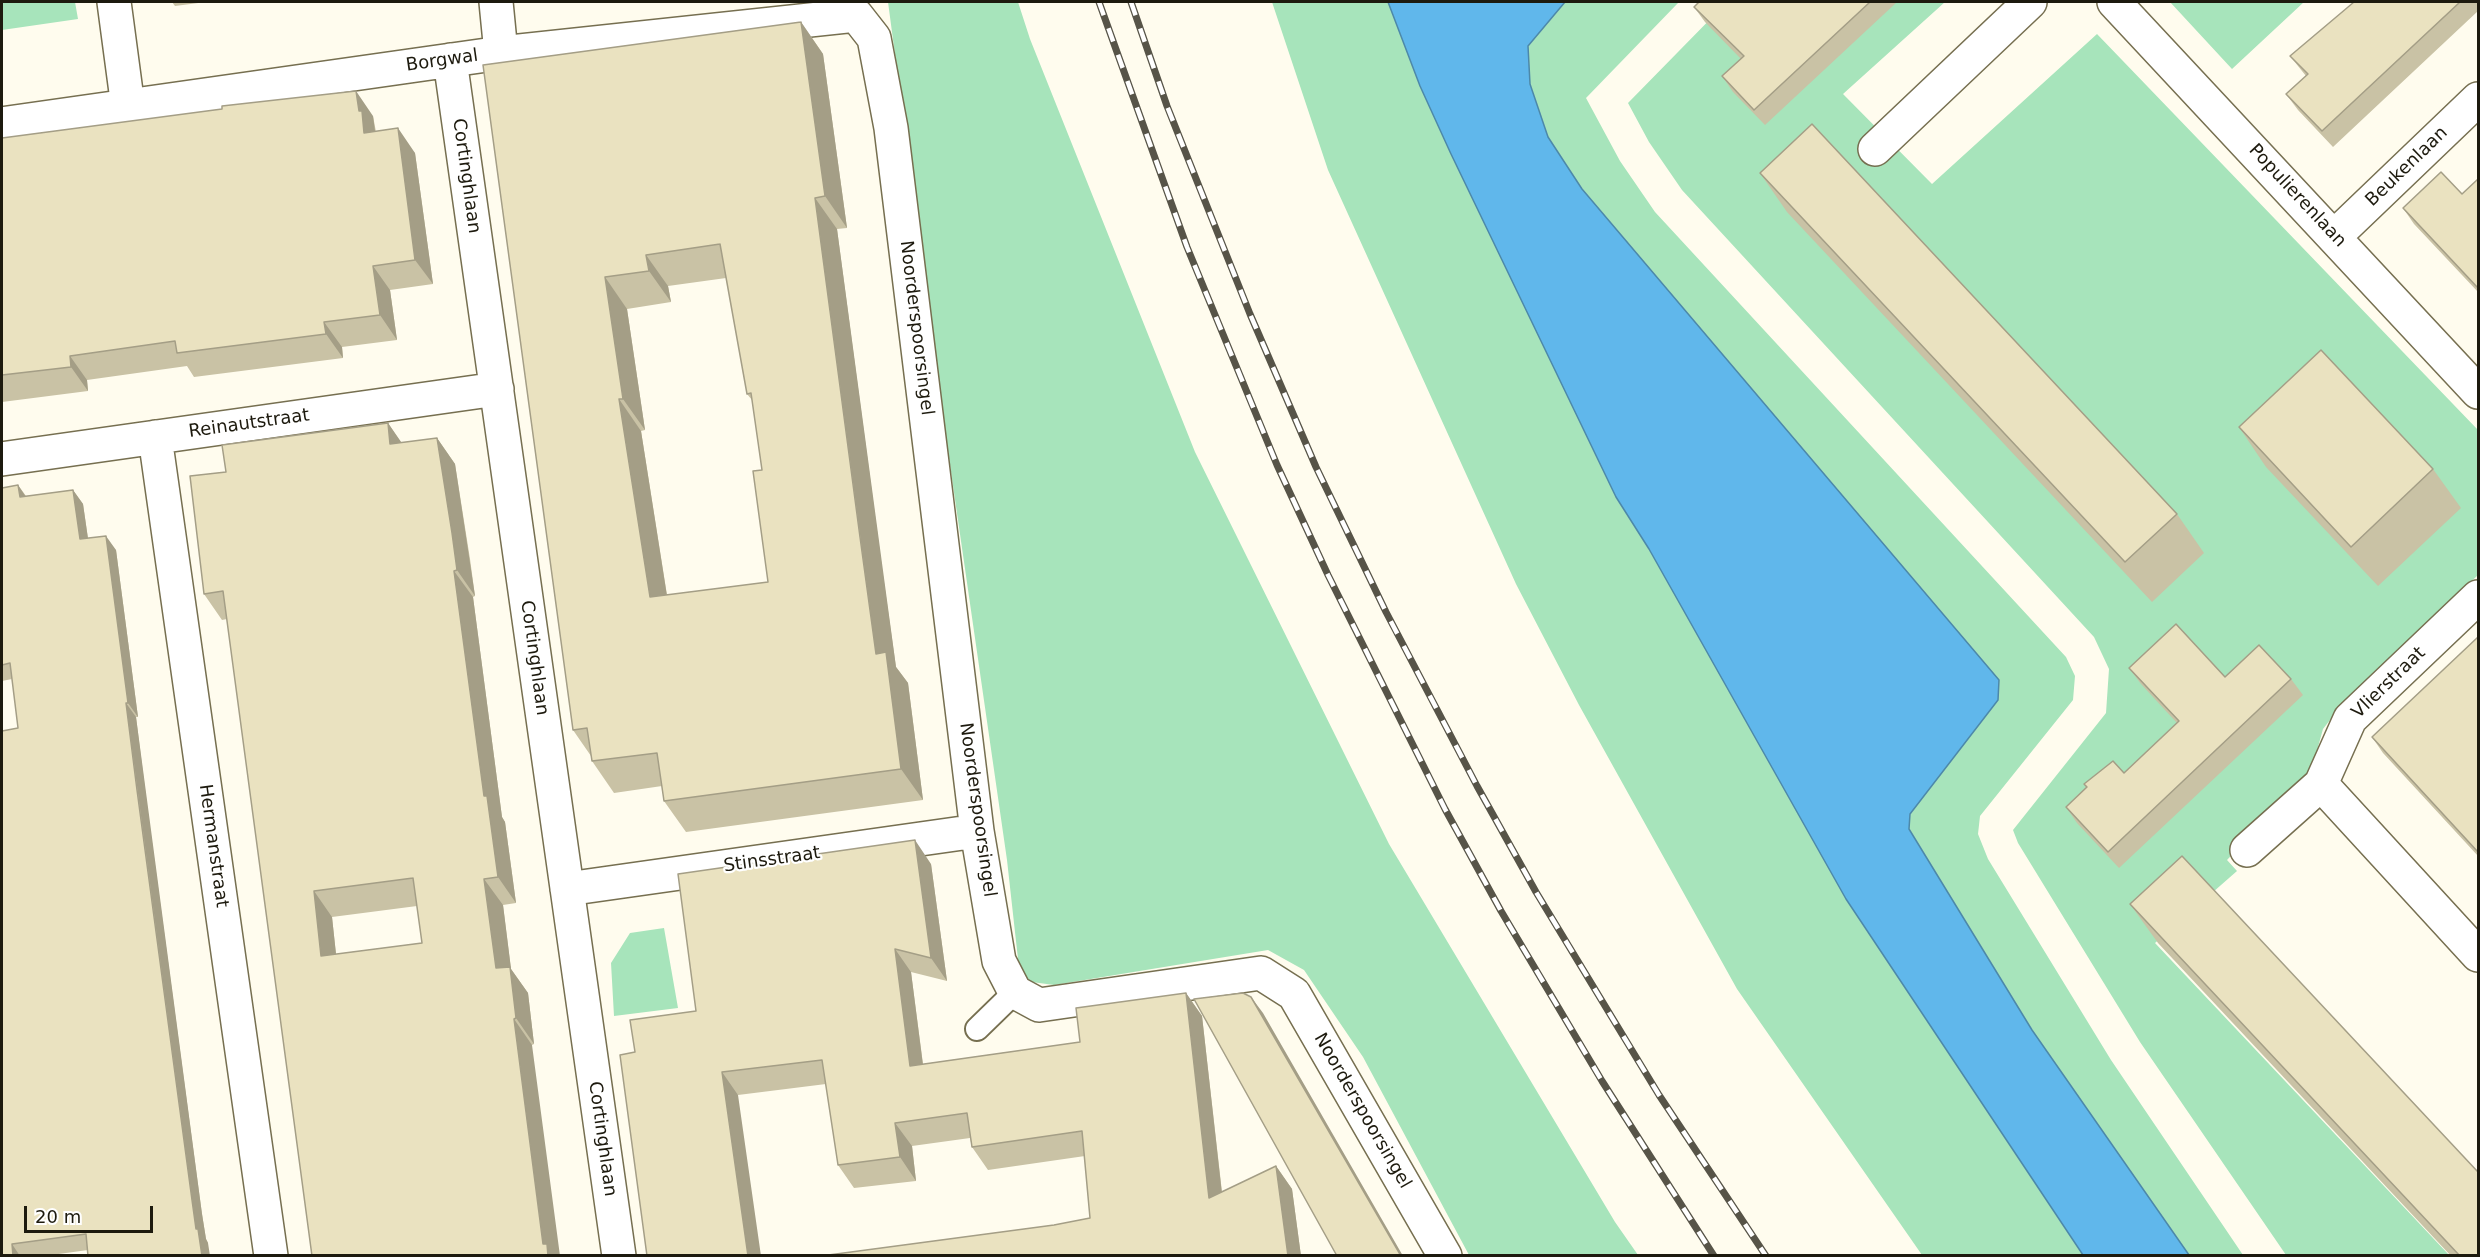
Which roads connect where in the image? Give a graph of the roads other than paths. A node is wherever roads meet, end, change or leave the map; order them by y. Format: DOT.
graph roads {
  1 [pos="114,2"];
  2 [pos="496,2"];
  3 [pos="2030,2"];
  4 [pos="2114,2"];
  5 [pos="874,38"];
  6 [pos="501,53"];
  7 [pos="450,60"];
  8 [pos="2478,99"];
  9 [pos="128,107"];
  10 [pos="2,124"];
  11 [pos="1875,149"];
  12 [pos="2335,236"];
  13 [pos="496,389"];
  14 [pos="2478,392"];
  15 [pos="155,437"];
  16 [pos="2,459"];
  17 [pos="2478,597"];
  18 [pos="2321,784"];
  19 [pos="977,831"];
  20 [pos="2247,850"];
  21 [pos="567,889"];
  22 [pos="2478,955"];
  23 [pos="1015,992"];
  24 [pos="977,1029"];
  25 [pos="271,1256"];
  26 [pos="618,1256"];
  27 [pos="1445,1256"];
  1 -- 9 [label="street"];
  2 -- 6 [label="street"];
  3 -- 11 [label="street"];
  4 -- 12 [label="street, Populierenlaan"];
  5 -- 6 [label="street, Borgwal"];
  5 -- 19 [label="street, Noorderspoorsingel"];
  6 -- 7 [label="street, Borgwal"];
  7 -- 9 [label="street, Borgwal"];
  7 -- 13 [label="street, Cortinghlaan"];
  8 -- 12 [label="street, Beukenlaan"];
  9 -- 10 [label="street, Borgwal"];
  12 -- 14 [label="street, Populierenlaan"];
  13 -- 15 [label="street, Reinautstraat"];
  13 -- 21 [label="street, Cortinghlaan"];
  15 -- 16 [label="street, Reinautstraat"];
  15 -- 25 [label="street, Hermanstraat"];
  17 -- 18 [label="street, Vlierstraat"];
  18 -- 20 [label="street, Vlierstraat"];
  18 -- 22 [label="street"];
  19 -- 21 [label="street, Stinsstraat"];
  19 -- 23 [label="street, Noorderspoorsingel"];
  21 -- 26 [label="street, Cortinghlaan"];
  23 -- 24 [label="lane"];
  23 -- 27 [label="street, Noorderspoorsingel"];
}
